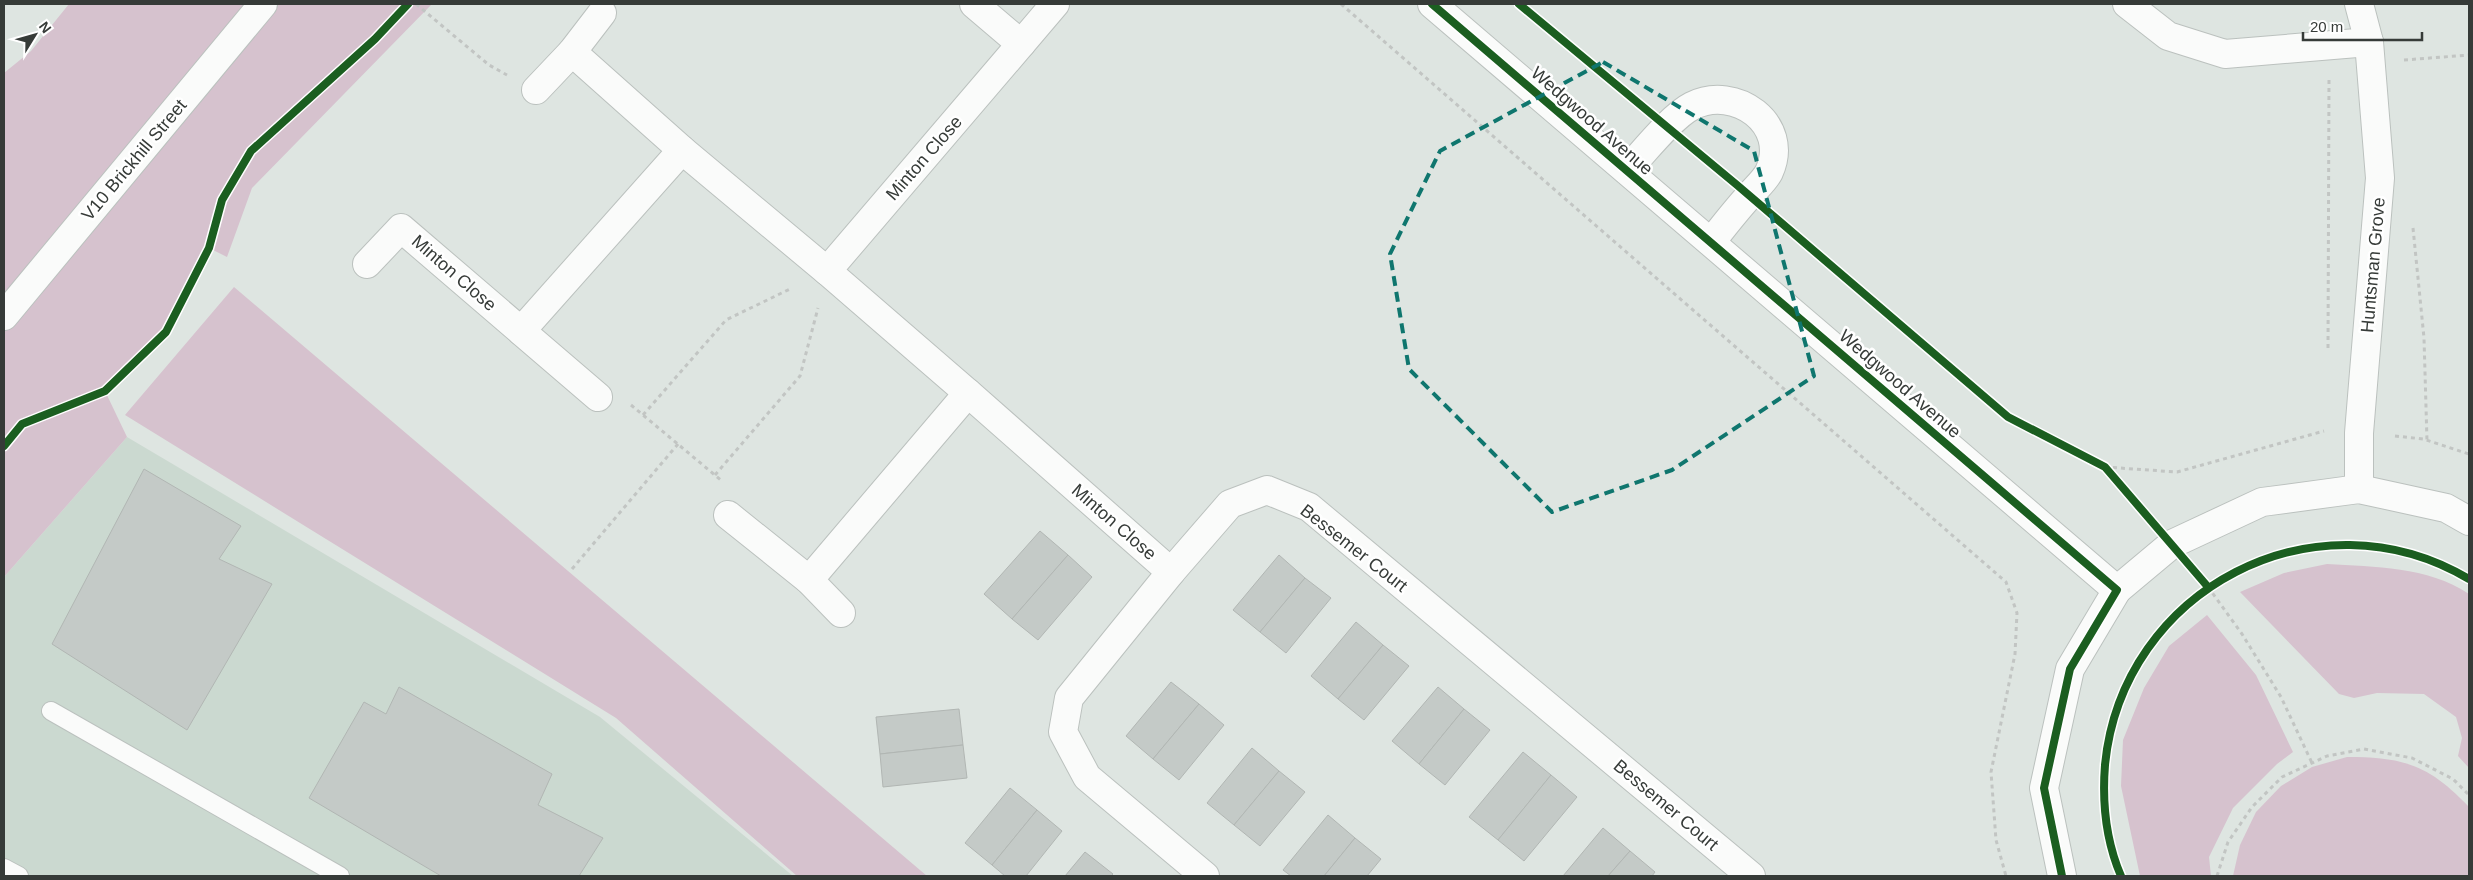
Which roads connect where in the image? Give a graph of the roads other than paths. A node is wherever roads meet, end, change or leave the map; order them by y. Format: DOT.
graph roads {
  1 [pos="264,4"];
  2 [pos="974,4"];
  3 [pos="1055,4"];
  4 [pos="1432,4"];
  5 [pos="2127,4"];
  6 [pos="2359,4"];
  7 [pos="602,13"];
  8 [pos="2369,42"];
  9 [pos="1021,44"];
  10 [pos="572,52"];
  11 [pos="536,90"];
  12 [pos="682,150"];
  13 [pos="1626,170"];
  14 [pos="1711,242"];
  15 [pos="367,264"];
  16 [pos="827,271"];
  17 [pos="4,316"];
  18 [pos="521,331"];
  19 [pos="968,393"];
  20 [pos="598,396"];
  21 [pos="2359,489"];
  22 [pos="728,515"];
  23 [pos="2469,521"];
  24 [pos="1171,572"];
  25 [pos="809,580"];
  26 [pos="2117,590"];
  27 [pos="841,613"];
  28 [pos="51,711"];
  29 [pos="4,868"];
  30 [pos="18,876"];
  31 [pos="340,876"];
  32 [pos="1205,876"];
  33 [pos="1752,876"];
  34 [pos="2062,876"];
  1 -- 17 [label="street, V10 Brickhill Street"];
  2 -- 9 [label="street"];
  3 -- 9 [label="street, Minton Close"];
  4 -- 13 [label="street, Wedgwood Avenue"];
  5 -- 8 [label="street"];
  6 -- 8 [label="street, Huntsman Grove"];
  7 -- 10 [label="street"];
  8 -- 21 [label="street, Huntsman Grove"];
  9 -- 16 [label="street, Minton Close"];
  10 -- 11 [label="street"];
  10 -- 12 [label="street, Minton Close"];
  12 -- 16 [label="street, Minton Close"];
  12 -- 18 [label="street"];
  13 -- 14 [label="street, Wedgwood Avenue"];
  13 -- 14 [label="street"];
  14 -- 26 [label="street, Wedgwood Avenue"];
  15 -- 18 [label="street, Minton Close"];
  16 -- 19 [label="street, Minton Close"];
  18 -- 20 [label="street, Minton Close"];
  19 -- 24 [label="street, Minton Close"];
  19 -- 25 [label="street"];
  21 -- 23 [label="street"];
  21 -- 26 [label="street"];
  22 -- 25 [label="street"];
  24 -- 32 [label="street, Bessemer Court"];
  24 -- 33 [label="street, Bessemer Court"];
  25 -- 27 [label="street"];
  26 -- 34 [label="street"];
  28 -- 31 [label="lane"];
  29 -- 30 [label="lane"];
}
